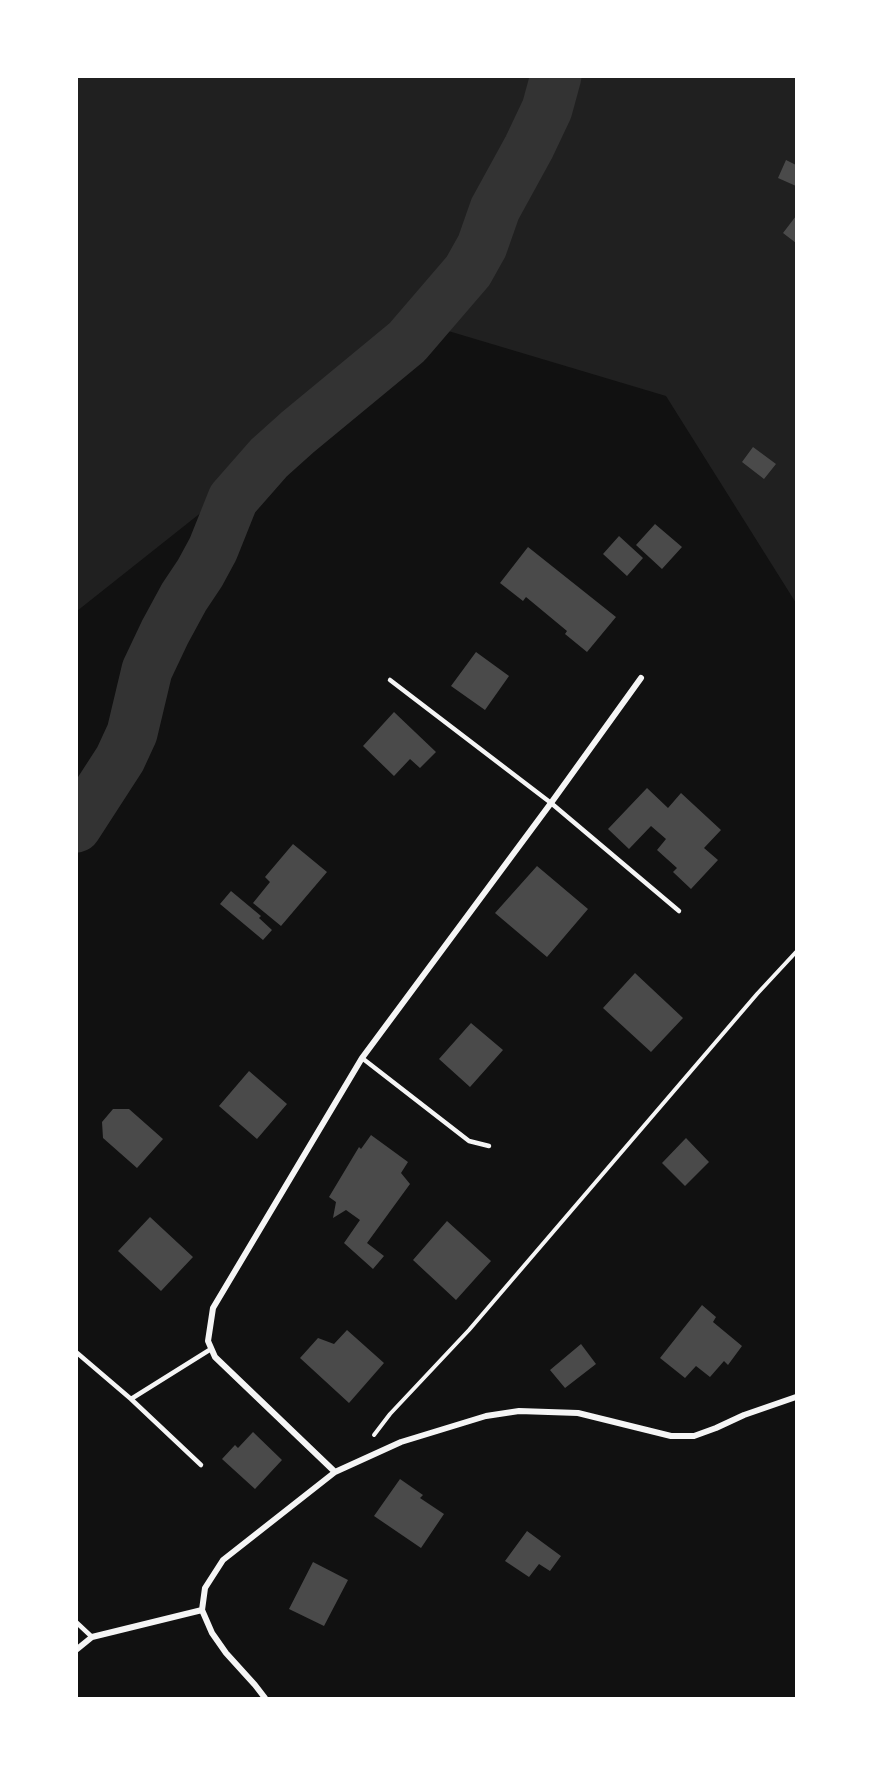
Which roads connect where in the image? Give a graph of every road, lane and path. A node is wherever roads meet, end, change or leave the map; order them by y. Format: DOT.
graph roads {
  1 [pos="641,678"];
  2 [pos="390,680"];
  3 [pos="551,803"];
  4 [pos="679,911"];
  5 [pos="796,952"];
  6 [pos="362,1058"];
  7 [pos="489,1146"];
  8 [pos="211,1349"];
  9 [pos="76,1352"];
  10 [pos="796,1397"];
  11 [pos="131,1399"];
  12 [pos="371,1439"];
  13 [pos="201,1465"];
  14 [pos="335,1472"];
  15 [pos="202,1610"];
  16 [pos="76,1622"];
  17 [pos="92,1637"];
  18 [pos="76,1650"];
  19 [pos="265,1698"];
  1 -- 3 [label="street"];
  2 -- 3 [label="lane"];
  3 -- 4 [label="lane"];
  3 -- 6 [label="street"];
  5 -- 12 [label="path"];
  6 -- 7 [label="lane"];
  6 -- 8 [label="street"];
  8 -- 11 [label="lane"];
  8 -- 14 [label="street"];
  9 -- 11 [label="lane"];
  10 -- 14 [label="street"];
  11 -- 13 [label="lane"];
  14 -- 15 [label="street"];
  15 -- 17 [label="street"];
  15 -- 19 [label="street"];
  16 -- 17 [label="lane"];
  17 -- 18 [label="street"];
}
